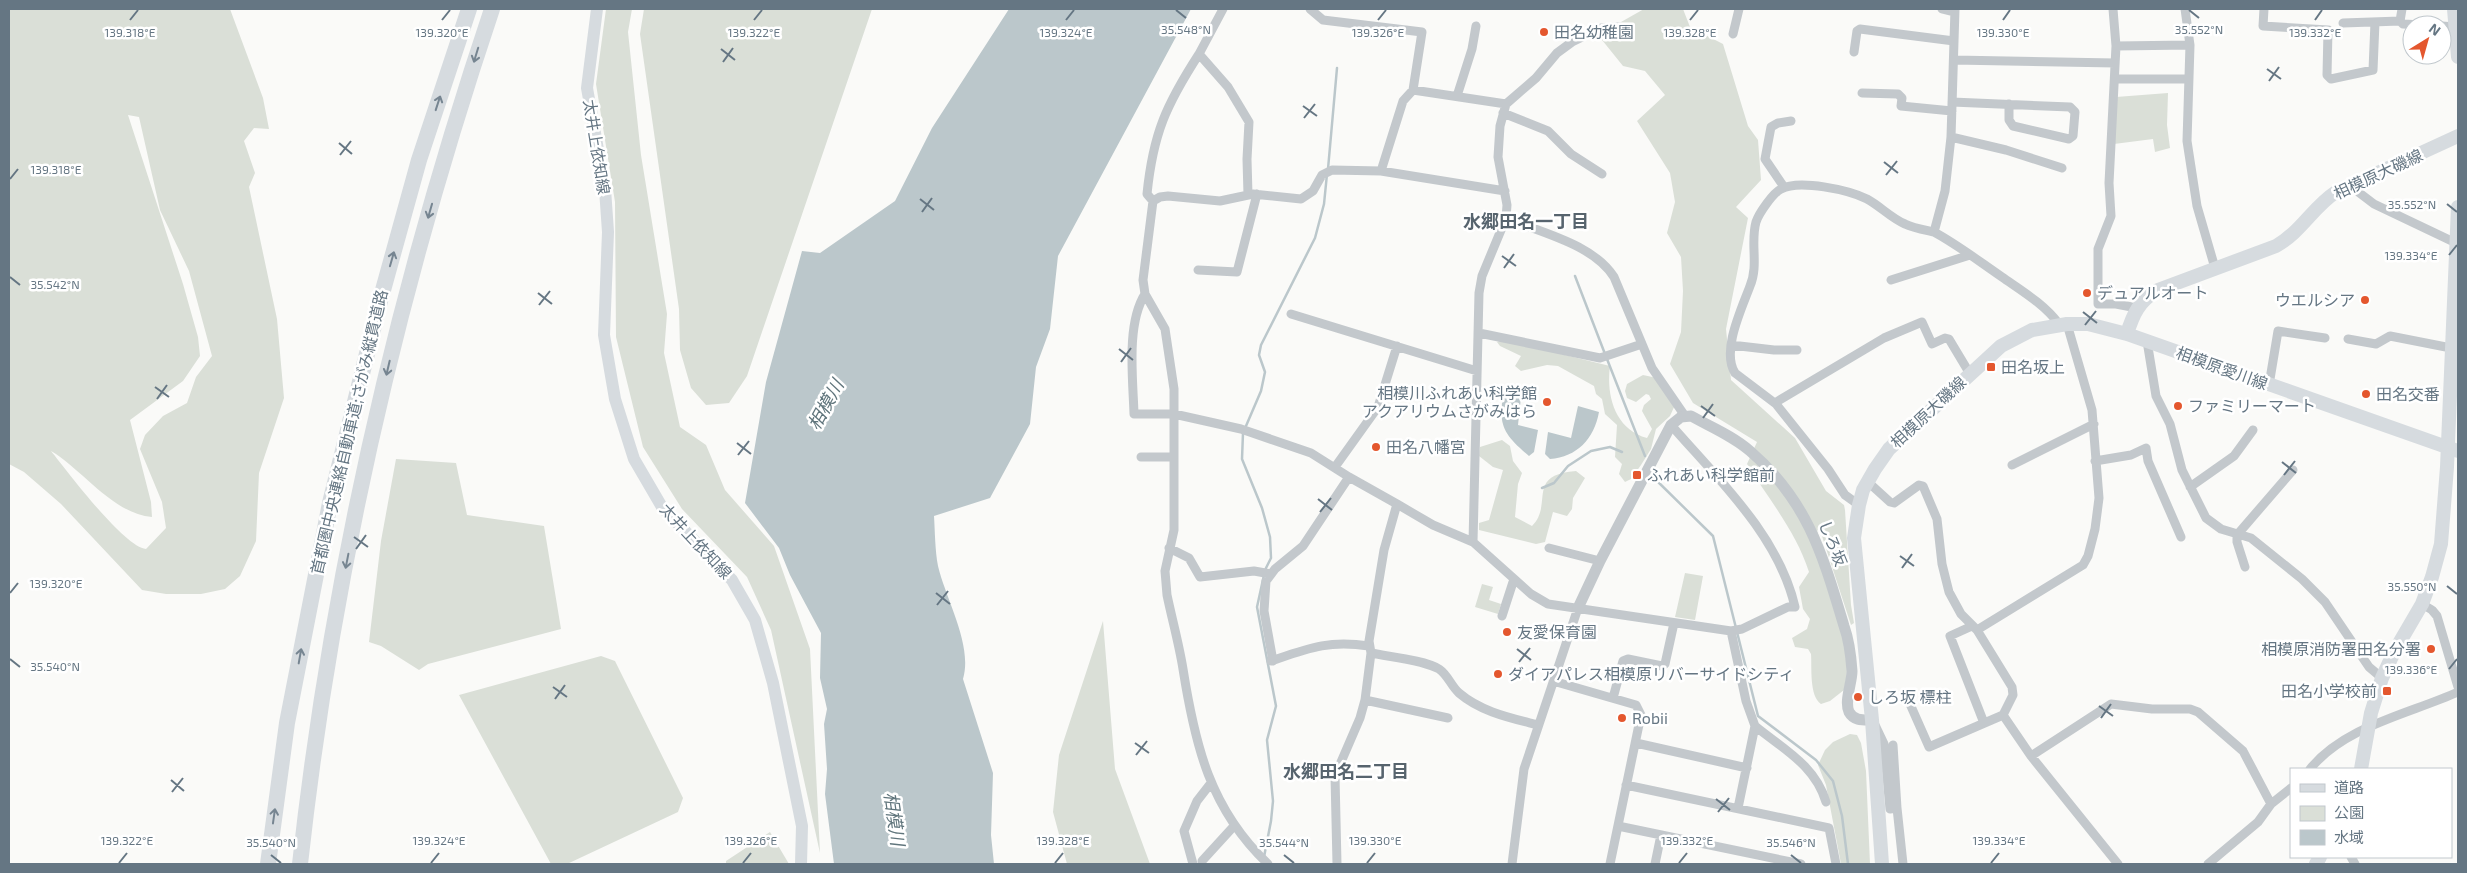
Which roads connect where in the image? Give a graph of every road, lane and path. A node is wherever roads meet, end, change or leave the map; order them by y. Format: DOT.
graph roads {
  1 [pos="469,9"];
  2 [pos="492,9"];
  3 [pos="597,9"];
  4 [pos="1224,9"];
  5 [pos="1310,9"];
  6 [pos="1739,9"];
  7 [pos="1942,9"];
  8 [pos="2113,9"];
  9 [pos="2184,9"];
  10 [pos="2264,9"];
  11 [pos="2402,9"];
  12 [pos="1954,10"];
  13 [pos="2400,21"];
  14 [pos="2375,22"];
  15 [pos="2343,23"];
  16 [pos="1476,26"];
  17 [pos="2253,26"];
  18 [pos="2263,26"];
  19 [pos="1624,31"];
  20 [pos="1733,34"];
  21 [pos="2452,37"];
  22 [pos="1954,41"];
  23 [pos="2190,45"];
  24 [pos="2116,46"];
  25 [pos="1854,52"];
  26 [pos="1199,54"];
  27 [pos="2458,57"];
  28 [pos="1954,60"];
  29 [pos="2115,63"];
  30 [pos="2115,79"];
  31 [pos="2189,79"];
  32 [pos="1413,90"];
  33 [pos="1862,93"];
  34 [pos="1457,96"];
  35 [pos="1506,104"];
  36 [pos="2009,104"];
  37 [pos="1952,107"];
  38 [pos="1503,113"];
  39 [pos="1791,120"];
  40 [pos="2458,136"];
  41 [pos="1951,137"];
  42 [pos="2062,168"];
  43 [pos="1381,171"];
  44 [pos="1602,174"];
  45 [pos="2349,185"];
  46 [pos="1784,188"];
  47 [pos="1505,191"];
  48 [pos="1253,194"];
  49 [pos="1153,201"];
  50 [pos="2458,207"];
  51 [pos="1506,218"];
  52 [pos="1934,232"];
  53 [pos="2457,244"];
  54 [pos="1970,255"];
  55 [pos="2216,268"];
  56 [pos="1198,270"];
  57 [pos="1891,280"];
  58 [pos="1145,294"];
  59 [pos="2136,308"];
  60 [pos="1291,314"];
  61 [pos="2063,324"];
  62 [pos="1479,333"];
  63 [pos="2126,334"];
  64 [pos="2326,338"];
  65 [pos="2348,339"];
  66 [pos="2148,342"];
  67 [pos="1642,344"];
  68 [pos="1731,345"];
  69 [pos="1397,346"];
  70 [pos="2451,348"];
  71 [pos="1797,350"];
  72 [pos="1477,371"];
  73 [pos="1970,374"];
  74 [pos="2270,385"];
  75 [pos="1776,404"];
  76 [pos="1174,414"];
  77 [pos="1685,416"];
  78 [pos="2094,424"];
  79 [pos="1671,425"];
  80 [pos="2254,430"];
  81 [pos="2453,449"];
  82 [pos="1141,457"];
  83 [pos="1173,457"];
  84 [pos="2095,461"];
  85 [pos="2012,465"];
  86 [pos="1335,467"];
  87 [pos="2293,470"];
  88 [pos="1349,477"];
  89 [pos="1868,482"];
  90 [pos="2190,487"];
  91 [pos="1397,504"];
  92 [pos="1859,505"];
  93 [pos="2237,535"];
  94 [pos="2181,537"];
  95 [pos="1472,542"];
  96 [pos="1170,548"];
  97 [pos="1549,548"];
  98 [pos="1600,561"];
  99 [pos="2245,567"];
  100 [pos="1270,574"];
  101 [pos="1514,579"];
  102 [pos="2422,604"];
  103 [pos="1578,608"];
  104 [pos="1502,616"];
  105 [pos="1674,623"];
  106 [pos="1974,628"];
  107 [pos="1731,631"];
  108 [pos="1370,650"];
  109 [pos="2382,678"];
  110 [pos="1553,681"];
  111 [pos="2458,687"];
  112 [pos="2458,692"];
  113 [pos="1613,698"];
  114 [pos="1364,700"];
  115 [pos="1910,704"];
  116 [pos="2003,715"];
  117 [pos="1448,718"];
  118 [pos="1872,720"];
  119 [pos="1984,723"];
  120 [pos="1538,725"];
  121 [pos="1755,726"];
  122 [pos="2369,728"];
  123 [pos="1636,743"];
  124 [pos="1893,745"];
  125 [pos="2031,756"];
  126 [pos="1747,768"];
  127 [pos="2311,768"];
  128 [pos="2361,768"];
  129 [pos="1211,783"];
  130 [pos="1626,784"];
  131 [pos="2290,789"];
  132 [pos="1826,802"];
  133 [pos="2271,804"];
  134 [pos="1738,808"];
  135 [pos="1896,808"];
  136 [pos="1234,826"];
  137 [pos="1618,826"];
  138 [pos="1661,835"];
  139 [pos="1266,862"];
  140 [pos="1198,863"];
  141 [pos="268,864"];
  142 [pos="300,864"];
  143 [pos="800,864"];
  144 [pos="1338,864"];
  145 [pos="1512,864"];
  146 [pos="1610,864"];
  147 [pos="1654,864"];
  148 [pos="1801,864"];
  149 [pos="1836,864"];
  150 [pos="1882,864"];
  151 [pos="1903,864"];
  152 [pos="2118,864"];
  153 [pos="2208,864"];
  141 -- 1 [label="highway, 首都圏中央連絡自動車道;さがみ縦貫道路, one-way"];
  2 -- 142 [label="highway, 首都圏中央連絡自動車道;さがみ縦貫道路, one-way"];
  3 -- 143 [label="main road, 太井上依知線"];
  4 -- 26 [label="street"];
  5 -- 32 [label="street"];
  6 -- 20 [label="street"];
  7 -- 12 [label="street"];
  8 -- 24 [label="street"];
  9 -- 23 [label="street"];
  10 -- 18 [label="street"];
  11 -- 13 [label="street"];
  12 -- 22 [label="street"];
  13 -- 14 [label="street"];
  14 -- 15 [label="street"];
  14 -- 18 [label="street"];
  16 -- 34 [label="street"];
  17 -- 18 [label="street"];
  19 -- 35 [label="street"];
  21 -- 27 [label="main road"];
  22 -- 25 [label="street"];
  22 -- 28 [label="street"];
  23 -- 24 [label="street"];
  23 -- 31 [label="street"];
  24 -- 29 [label="street"];
  26 -- 48 [label="street"];
  26 -- 49 [label="street"];
  28 -- 29 [label="street"];
  28 -- 37 [label="street"];
  29 -- 30 [label="street"];
  30 -- 31 [label="street"];
  30 -- 59 [label="street"];
  31 -- 55 [label="street"];
  32 -- 34 [label="street"];
  32 -- 43 [label="street"];
  33 -- 37 [label="street"];
  34 -- 35 [label="street"];
  35 -- 38 [label="street"];
  36 -- 36 [label="street"];
  36 -- 37 [label="street"];
  37 -- 41 [label="street"];
  38 -- 44 [label="street"];
  38 -- 47 [label="street"];
  39 -- 46 [label="street"];
  40 -- 45 [label="main road, 相模原大磯線"];
  41 -- 42 [label="street"];
  41 -- 52 [label="street"];
  43 -- 47 [label="street"];
  43 -- 48 [label="street"];
  45 -- 53 [label="street"];
  45 -- 55 [label="main road, 相模原大磯線"];
  46 -- 52 [label="street"];
  46 -- 68 [label="street"];
  47 -- 51 [label="street"];
  48 -- 49 [label="street"];
  48 -- 56 [label="street"];
  49 -- 58 [label="street"];
  50 -- 53 [label="main road"];
  51 -- 62 [label="street"];
  51 -- 67 [label="street"];
  52 -- 54 [label="street"];
  53 -- 70 [label="main road"];
  54 -- 57 [label="street"];
  54 -- 61 [label="street"];
  55 -- 59 [label="main road, 相模原大磯線"];
  58 -- 76 [label="street"];
  58 -- 76 [label="street"];
  59 -- 63 [label="main road, 相模原大磯線"];
  60 -- 69 [label="street"];
  61 -- 63 [label="main road, 相模原大磯線"];
  61 -- 73 [label="main road, 相模原大磯線"];
  61 -- 78 [label="street"];
  62 -- 67 [label="street"];
  62 -- 72 [label="street"];
  63 -- 66 [label="main road, 相模原愛川線"];
  64 -- 74 [label="street"];
  65 -- 70 [label="street"];
  66 -- 74 [label="main road, 相模原愛川線"];
  66 -- 90 [label="street"];
  67 -- 77 [label="street"];
  68 -- 71 [label="street"];
  68 -- 75 [label="street"];
  69 -- 72 [label="street"];
  69 -- 86 [label="street"];
  70 -- 81 [label="main road"];
  72 -- 95 [label="street"];
  73 -- 75 [label="street"];
  73 -- 89 [label="main road, 相模原大磯線"];
  74 -- 81 [label="main road, 相模原愛川線"];
  75 -- 92 [label="street"];
  76 -- 83 [label="street"];
  76 -- 86 [label="street"];
  77 -- 79 [label="street"];
  77 -- 118 [label="street, しろ坂"];
  78 -- 84 [label="street"];
  78 -- 85 [label="street"];
  79 -- 98 [label="street"];
  79 -- 107 [label="street"];
  80 -- 90 [label="street"];
  81 -- 102 [label="main road"];
  82 -- 83 [label="street"];
  83 -- 96 [label="street"];
  84 -- 94 [label="street"];
  84 -- 106 [label="street"];
  86 -- 88 [label="street"];
  87 -- 93 [label="street"];
  88 -- 91 [label="street"];
  88 -- 100 [label="street"];
  89 -- 92 [label="main road, 相模原大磯線"];
  89 -- 106 [label="street"];
  90 -- 93 [label="street"];
  91 -- 95 [label="street"];
  91 -- 108 [label="street"];
  92 -- 118 [label="main road, 相模原大磯線"];
  93 -- 99 [label="street"];
  93 -- 109 [label="street"];
  95 -- 101 [label="street"];
  96 -- 100 [label="street"];
  96 -- 129 [label="street"];
  97 -- 98 [label="street"];
  98 -- 103 [label="street"];
  100 -- 108 [label="street"];
  101 -- 103 [label="street"];
  101 -- 104 [label="street"];
  102 -- 109 [label="main road"];
  102 -- 111 [label="street"];
  103 -- 105 [label="street"];
  103 -- 110 [label="street"];
  105 -- 107 [label="street"];
  105 -- 113 [label="street"];
  106 -- 116 [label="street"];
  106 -- 119 [label="street"];
  107 -- 121 [label="street"];
  108 -- 114 [label="street"];
  108 -- 120 [label="street"];
  109 -- 122 [label="main road"];
  110 -- 113 [label="street"];
  110 -- 120 [label="street"];
  112 -- 122 [label="street"];
  113 -- 123 [label="street"];
  114 -- 117 [label="street"];
  114 -- 144 [label="street"];
  115 -- 119 [label="street"];
  116 -- 119 [label="street"];
  116 -- 125 [label="street"];
  118 -- 135 [label="street"];
  118 -- 150 [label="main road, 相模原大磯線"];
  120 -- 145 [label="street"];
  121 -- 126 [label="street"];
  121 -- 132 [label="street"];
  122 -- 127 [label="street"];
  122 -- 128 [label="main road"];
  123 -- 126 [label="street"];
  123 -- 130 [label="street"];
  124 -- 135 [label="street"];
  125 -- 133 [label="street"];
  125 -- 152 [label="street"];
  126 -- 134 [label="street"];
  129 -- 136 [label="street"];
  129 -- 140 [label="street"];
  130 -- 134 [label="street"];
  130 -- 137 [label="street"];
  131 -- 133 [label="street"];
  133 -- 153 [label="street"];
  134 -- 149 [label="street"];
  135 -- 151 [label="street"];
  136 -- 139 [label="street"];
  136 -- 140 [label="street"];
  137 -- 138 [label="street"];
  137 -- 146 [label="street"];
  138 -- 147 [label="street"];
  138 -- 148 [label="street"];
}
